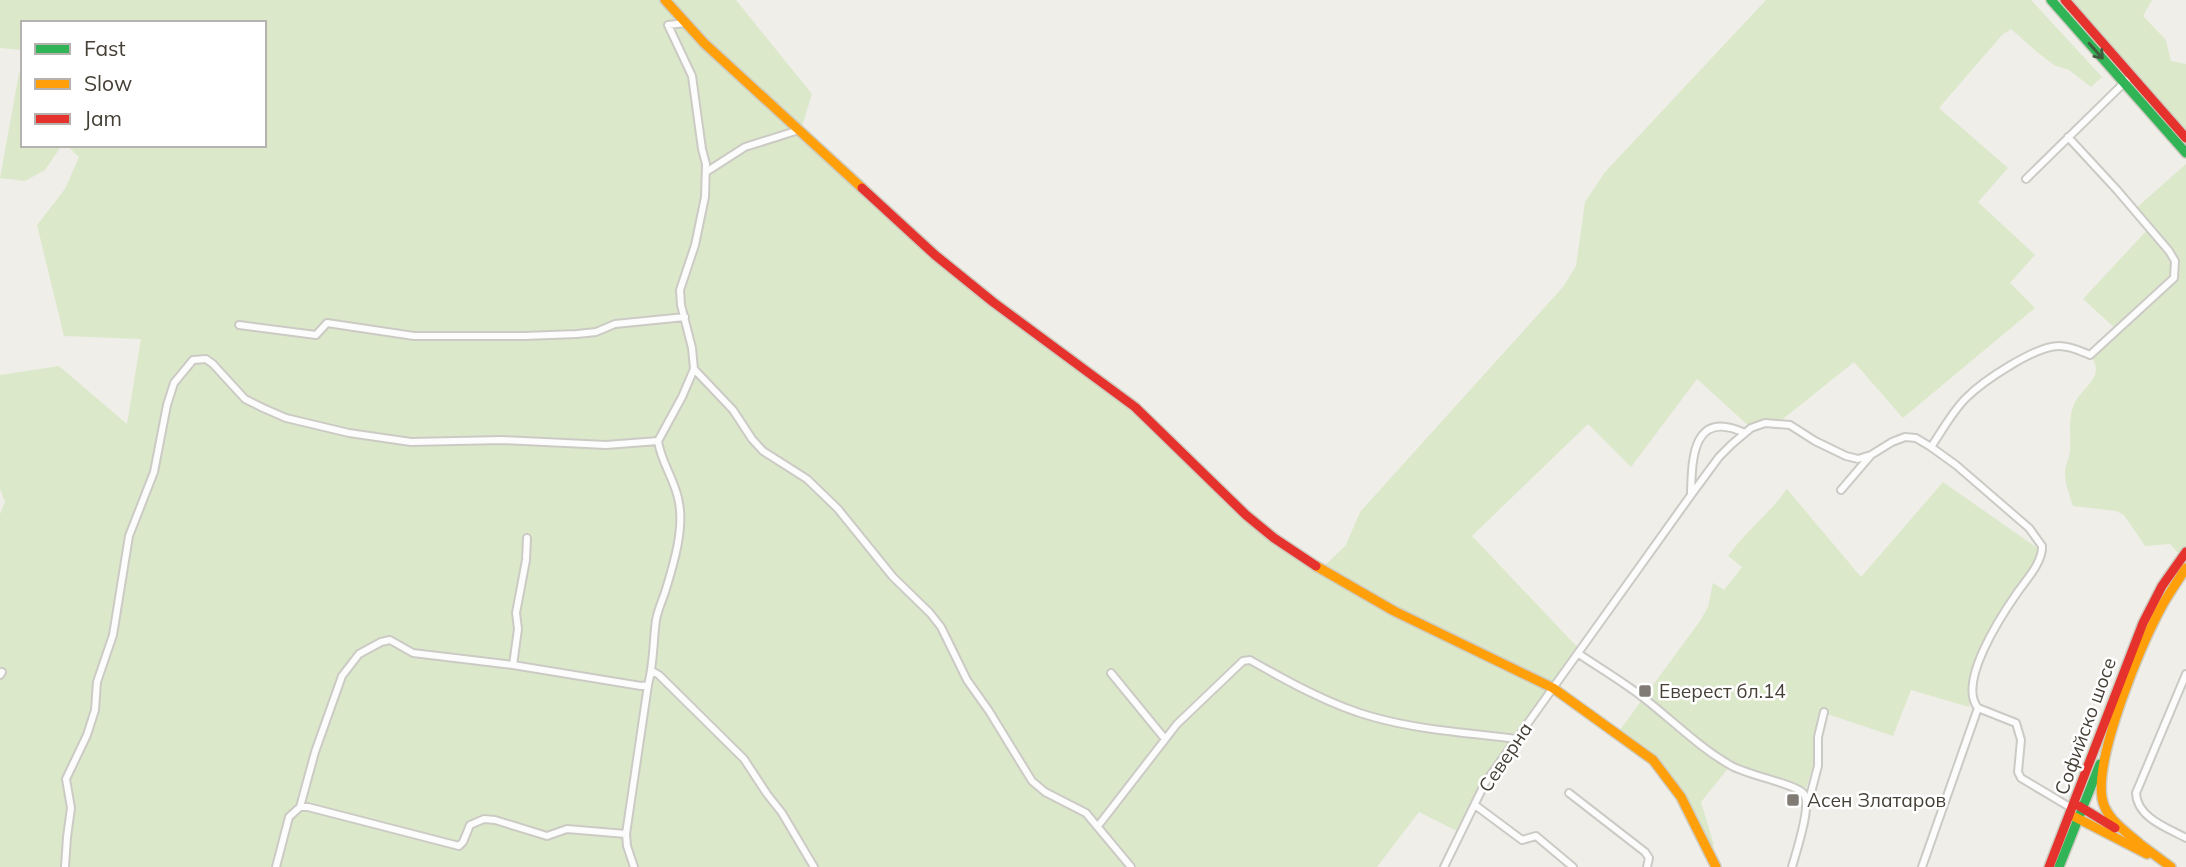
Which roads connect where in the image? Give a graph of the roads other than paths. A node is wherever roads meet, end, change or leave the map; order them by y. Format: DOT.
graph roads {
  1 [pos="665,0"];
  2 [pos="2050,0"];
  3 [pos="2064,0"];
  4 [pos="686,23"];
  5 [pos="2128,80"];
  6 [pos="801,130"];
  7 [pos="2068,137"];
  8 [pos="2186,138"];
  9 [pos="2186,153"];
  10 [pos="719,163"];
  11 [pos="706,164"];
  12 [pos="706,172"];
  13 [pos="2026,179"];
  14 [pos="685,317"];
  15 [pos="239,325"];
  16 [pos="694,369"];
  17 [pos="1745,433"];
  18 [pos="658,441"];
  19 [pos="1931,447"];
  20 [pos="1871,455"];
  21 [pos="1841,490"];
  22 [pos="1691,495"];
  23 [pos="527,538"];
  24 [pos="2186,552"];
  25 [pos="2186,568"];
  26 [pos="1579,654"];
  27 [pos="513,665"];
  28 [pos="652,671"];
  29 [pos="1111,673"];
  30 [pos="2186,674"];
  31 [pos="648,685"];
  32 [pos="1553,688"];
  33 [pos="1978,708"];
  34 [pos="1824,712"];
  35 [pos="1164,739"];
  36 [pos="1517,739"];
  37 [pos="2107,746"];
  38 [pos="1569,793"];
  39 [pos="1475,805"];
  40 [pos="1807,806"];
  41 [pos="300,807"];
  42 [pos="2076,810"];
  43 [pos="1098,825"];
  44 [pos="626,834"];
  45 [pos="2186,838"];
  46 [pos="2139,843"];
  47 [pos="65,867"];
  48 [pos="276,867"];
  49 [pos="634,867"];
  50 [pos="814,867"];
  51 [pos="1131,867"];
  52 [pos="1444,867"];
  53 [pos="1573,867"];
  54 [pos="1647,867"];
  55 [pos="1716,867"];
  56 [pos="1792,867"];
  57 [pos="1922,867"];
  58 [pos="2049,867"];
  59 [pos="2059,867"];
  60 [pos="2171,867"];
  1 -- 4 [label="street"];
  2 -- 5 [label="street, one-way"];
  3 -- 5 [label="street"];
  4 -- 6 [label="street"];
  4 -- 11 [label="street"];
  5 -- 7 [label="street"];
  5 -- 8 [label="street"];
  5 -- 9 [label="street"];
  6 -- 10 [label="street"];
  6 -- 32 [label="street"];
  7 -- 13 [label="street"];
  7 -- 19 [label="street"];
  10 -- 11 [label="street"];
  10 -- 12 [label="street"];
  11 -- 12 [label="street"];
  12 -- 14 [label="street"];
  14 -- 15 [label="street"];
  14 -- 16 [label="street"];
  16 -- 18 [label="street"];
  16 -- 43 [label="street"];
  17 -- 20 [label="street"];
  17 -- 22 [label="street, Северна"];
  17 -- 22 [label="street"];
  18 -- 28 [label="street"];
  18 -- 47 [label="street"];
  19 -- 20 [label="street"];
  19 -- 33 [label="street"];
  20 -- 21 [label="street"];
  22 -- 26 [label="street, Северна"];
  23 -- 27 [label="street"];
  24 -- 42 [label="street, Софийско шосе"];
  25 -- 37 [label="street, Софийско шосе"];
  26 -- 32 [label="street, Северна"];
  26 -- 40 [label="street"];
  27 -- 31 [label="street"];
  27 -- 41 [label="street"];
  28 -- 31 [label="street"];
  28 -- 50 [label="street"];
  29 -- 35 [label="street"];
  30 -- 45 [label="street"];
  31 -- 44 [label="street"];
  32 -- 36 [label="street, Северна"];
  32 -- 55 [label="street"];
  33 -- 42 [label="street"];
  33 -- 57 [label="street"];
  34 -- 40 [label="street"];
  35 -- 36 [label="street"];
  35 -- 43 [label="street"];
  36 -- 39 [label="street, Северна"];
  37 -- 42 [label="street"];
  37 -- 46 [label="street, Софийско шосе"];
  38 -- 54 [label="street"];
  39 -- 52 [label="street, Северна"];
  39 -- 53 [label="street"];
  40 -- 56 [label="street"];
  41 -- 44 [label="street"];
  41 -- 48 [label="street"];
  42 -- 46 [label="street"];
  42 -- 58 [label="street"];
  42 -- 59 [label="street"];
  42 -- 60 [label="street, Софийско шосе"];
  43 -- 51 [label="street"];
  44 -- 49 [label="street"];
  46 -- 60 [label="street"];
}
